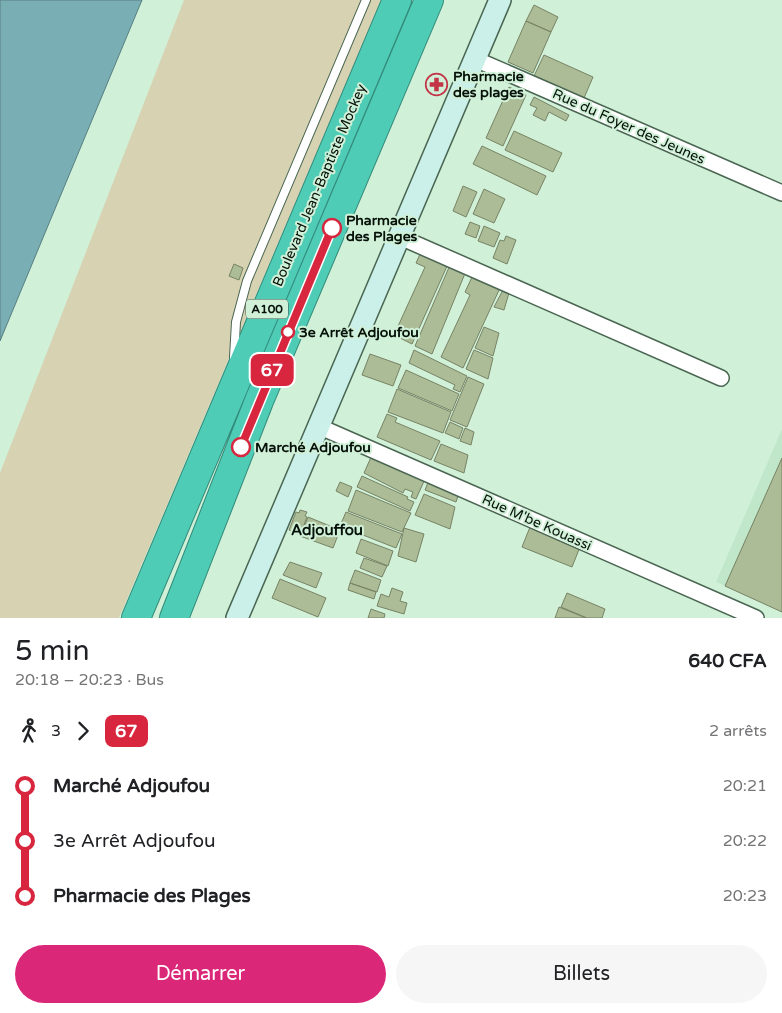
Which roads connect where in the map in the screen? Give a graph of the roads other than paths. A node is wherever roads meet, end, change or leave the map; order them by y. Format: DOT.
graph roads {
  1 [pos="366,0"];
  2 [pos="397,0"];
  3 [pos="429,0"];
  4 [pos="500,0"];
  5 [pos="475,59"];
  6 [pos="782,193"];
  7 [pos="400,237"];
  8 [pos="721,378"];
  9 [pos="233,389"];
  10 [pos="318,426"];
  11 [pos="136,618"];
  12 [pos="174,618"];
  13 [pos="237,618"];
  14 [pos="756,618"];
  1 -- 9 [label="lane"];
  2 -- 9 [label="highway, Boulevard Jean-Baptiste Mockey / A100"];
  3 -- 12 [label="highway, Boulevard Jean-Baptiste Mockey / A100"];
  4 -- 5 [label="street"];
  5 -- 6 [label="street, Rue du Foyer des Jeunes"];
  5 -- 7 [label="street"];
  7 -- 8 [label="street"];
  7 -- 10 [label="street"];
  9 -- 11 [label="highway, Boulevard Jean-Baptiste Mockey / A100"];
  10 -- 13 [label="street"];
  10 -- 14 [label="street, Rue M'be Kouassi"];
}
